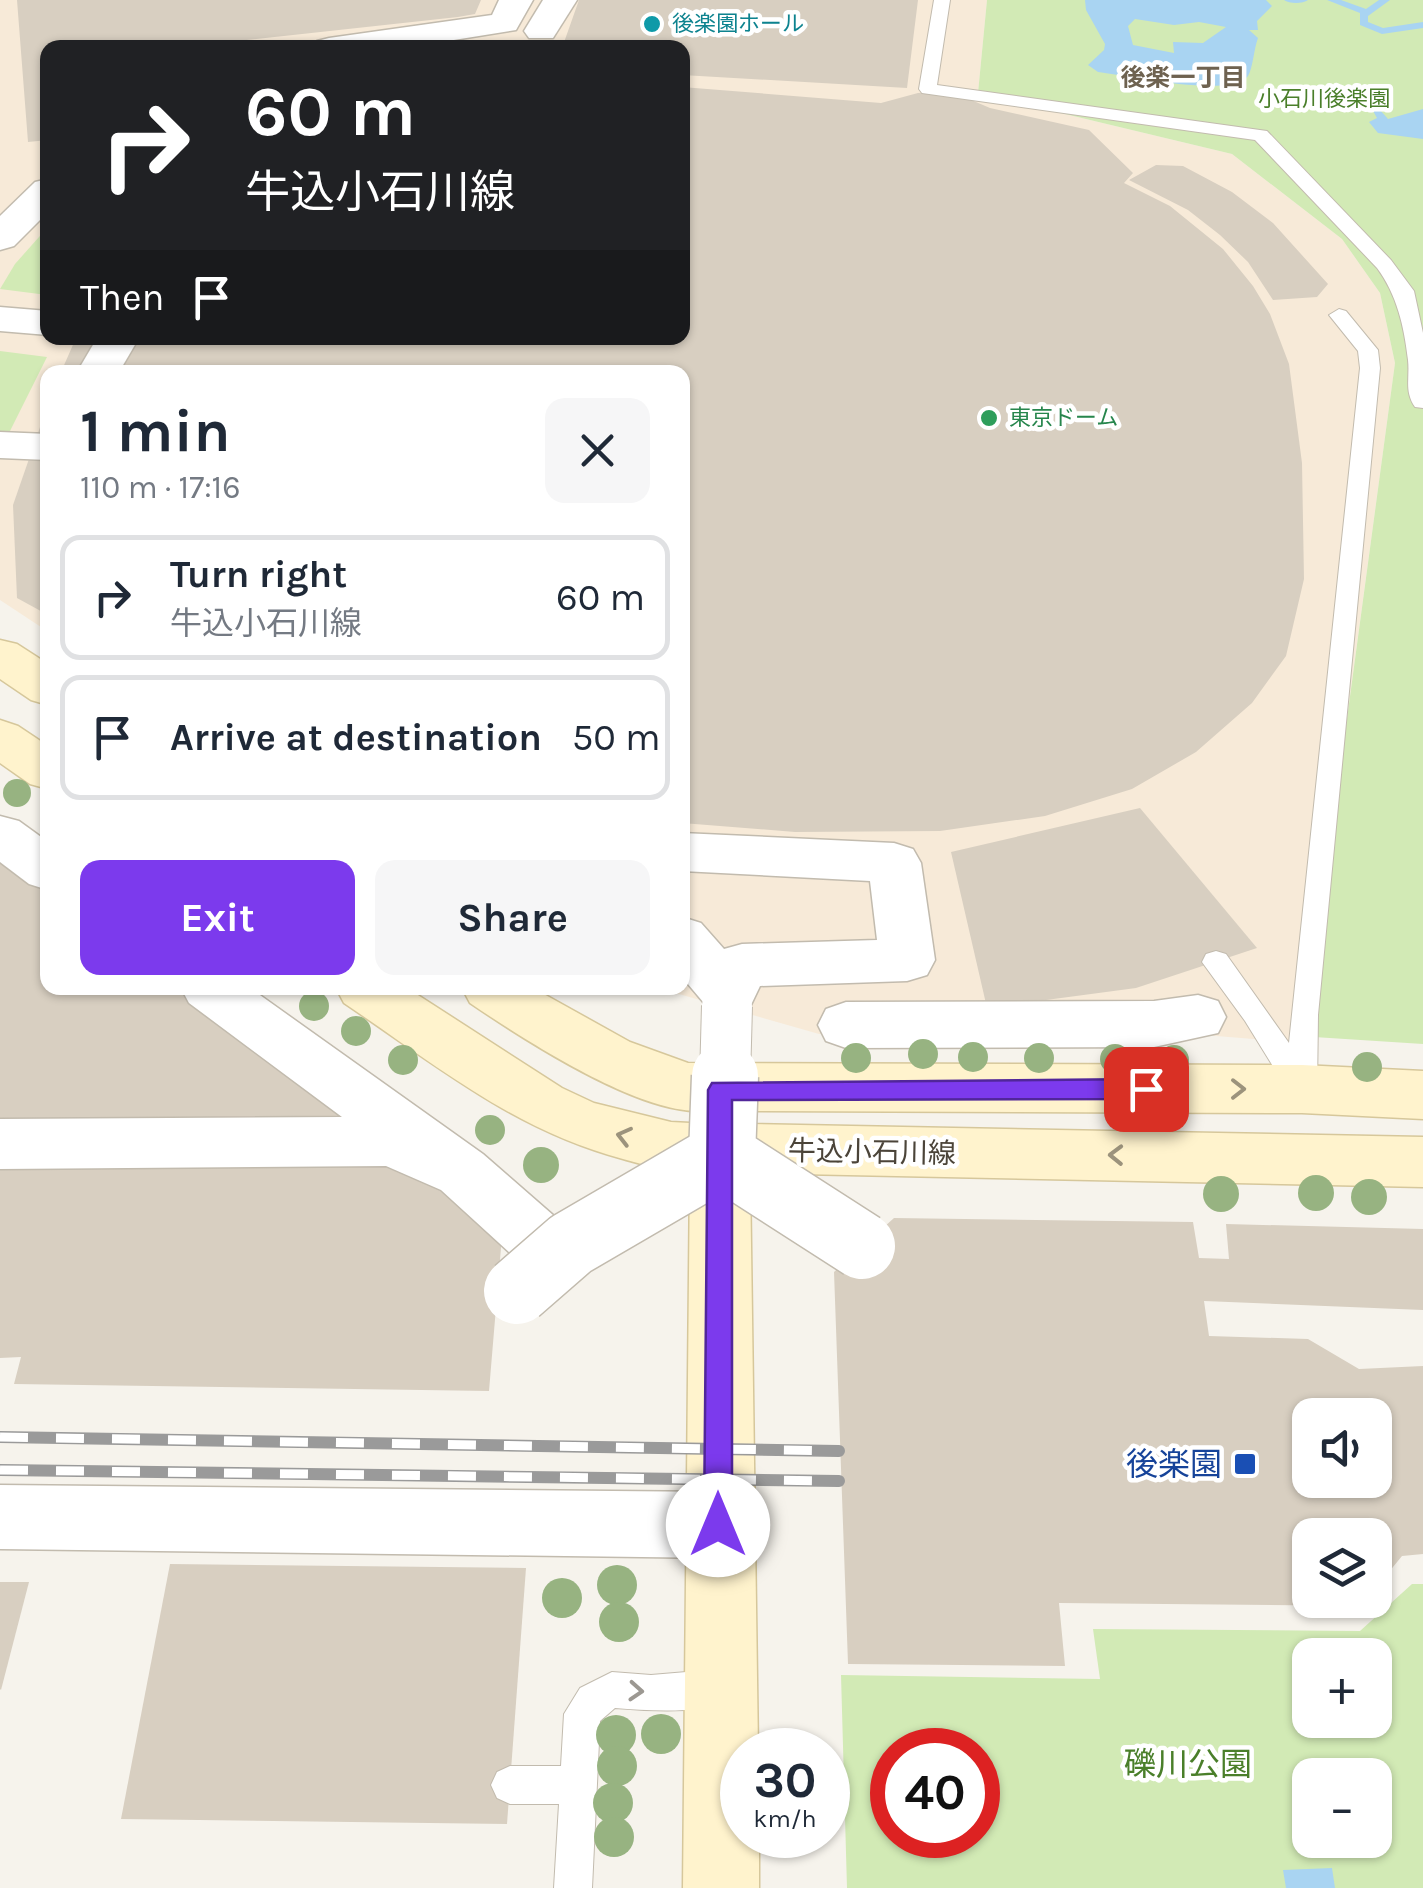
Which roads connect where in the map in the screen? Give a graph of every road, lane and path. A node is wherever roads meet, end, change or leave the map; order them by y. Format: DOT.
graph roads {
  1 [pos="560,0"];
  2 [pos="942,0"];
  3 [pos="506,18"];
  4 [pos="541,31"];
  5 [pos="376,40"];
  6 [pos="28,194"];
  7 [pos="0,238"];
  8 [pos="1340,315"];
  9 [pos="0,319"];
  10 [pos="40,323"];
  11 [pos="1423,402"];
  12 [pos="0,445"];
  13 [pos="40,447"];
  14 [pos="0,656"];
  15 [pos="40,683"];
  16 [pos="0,738"];
  17 [pos="40,766"];
  18 [pos="0,835"];
  19 [pos="690,852"];
  20 [pos="40,864"];
  21 [pos="690,947"];
  22 [pos="219,995"];
  23 [pos="374,995"];
  24 [pos="501,995"];
  25 [pos="703,997"];
  26 [pos="1196,999"];
  27 [pos="846,1025"];
  28 [pos="1302,1089"];
  29 [pos="1423,1095"];
  30 [pos="721,1132"];
  31 [pos="0,1144"];
  32 [pos="1423,1162"];
  33 [pos="462,1172"];
  34 [pos="862,1246"];
  35 [pos="0,1517"];
  36 [pos="718,1525"];
  37 [pos="722,1687"];
  38 [pos="510,1785"];
  39 [pos="578,1785"];
  40 [pos="573,1888"];
  41 [pos="721,1888"];
  1 -- 4 [label="street"];
  2 -- 11 [label="lane"];
  3 -- 5 [label="street"];
  6 -- 7 [label="street"];
  8 -- 28 [label="lane"];
  9 -- 10 [label="street"];
  12 -- 13 [label="street"];
  14 -- 15 [label="main road"];
  16 -- 17 [label="main road"];
  18 -- 20 [label="street"];
  19 -- 21 [label="street"];
  22 -- 33 [label="street"];
  30 -- 23 [label="main road, 牛込小石川線, one-way"];
  24 -- 30 [label="main road, 牛込小石川線"];
  25 -- 30 [label="street, bridge"];
  26 -- 27 [label="street"];
  26 -- 28 [label="lane"];
  28 -- 29 [label="main road, 牛込小石川線"];
  30 -- 28 [label="main road, 牛込小石川線, one-way"];
  32 -- 30 [label="main road, 牛込小石川線, one-way"];
  30 -- 33 [label="street, bridge"];
  30 -- 34 [label="street, bridge"];
  30 -- 36 [label="main road"];
  31 -- 33 [label="street"];
  35 -- 36 [label="street"];
  36 -- 37 [label="main road"];
  39 -- 37 [label="lane, one-way"];
  37 -- 41 [label="main road"];
  38 -- 39 [label="lane"];
  39 -- 40 [label="lane"];
}
